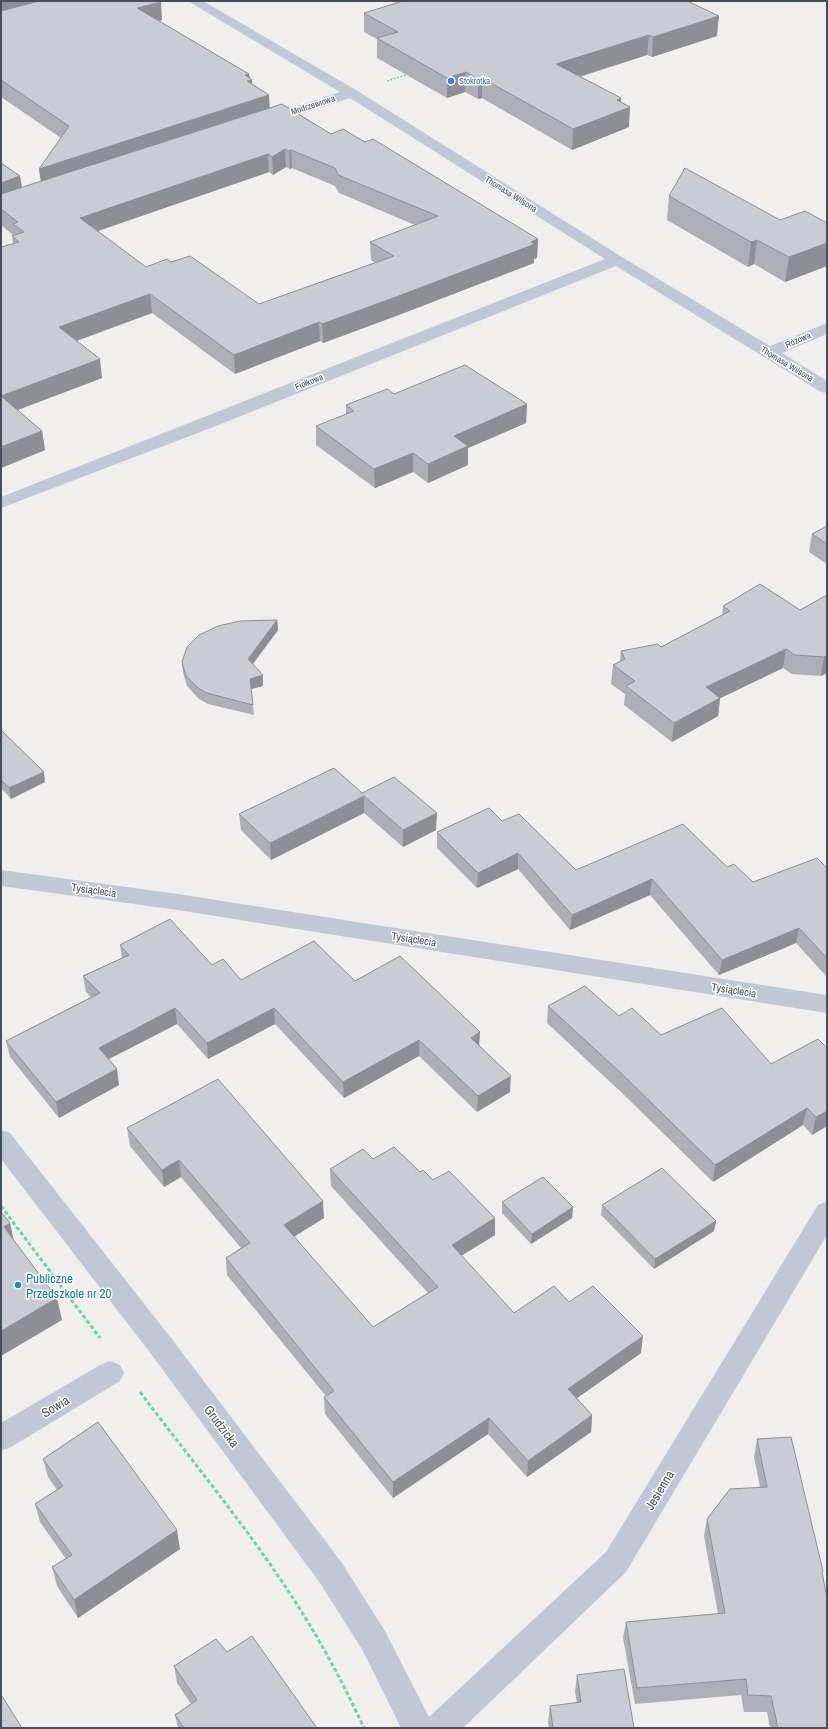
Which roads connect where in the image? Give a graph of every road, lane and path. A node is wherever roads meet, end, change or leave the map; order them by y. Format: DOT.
graph roads {
  1 [pos="194,1"];
  2 [pos="411,73"];
  3 [pos="351,93"];
  4 [pos="252,125"];
  5 [pos="617,260"];
  6 [pos="827,328"];
  7 [pos="770,353"];
  8 [pos="827,388"];
  9 [pos="1,503"];
  10 [pos="1,878"];
  11 [pos="827,1004"];
  12 [pos="1,1140"];
  13 [pos="1,1206"];
  14 [pos="827,1212"];
  15 [pos="104,1344"];
  16 [pos="110,1373"];
  17 [pos="137,1387"];
  18 [pos="1,1438"];
  19 [pos="364,1728"];
  20 [pos="418,1728"];
  21 [pos="440,1728"];
  1 -- 3 [label="street, Thomasa Wilsona"];
  2 -- 3 [label="path"];
  3 -- 4 [label="street, Modrzewiowa"];
  3 -- 5 [label="street, Thomasa Wilsona"];
  5 -- 7 [label="street, Thomasa Wilsona"];
  5 -- 9 [label="street, Fiołkowa"];
  6 -- 7 [label="street, Różowa"];
  7 -- 8 [label="street, Thomasa Wilsona"];
  10 -- 11 [label="street, Tysiąclecia"];
  12 -- 20 [label="street, Grudzicka"];
  13 -- 15 [label="path"];
  14 -- 21 [label="street, Jesienna"];
  16 -- 18 [label="street, Sowia"];
  17 -- 19 [label="path"];
}
